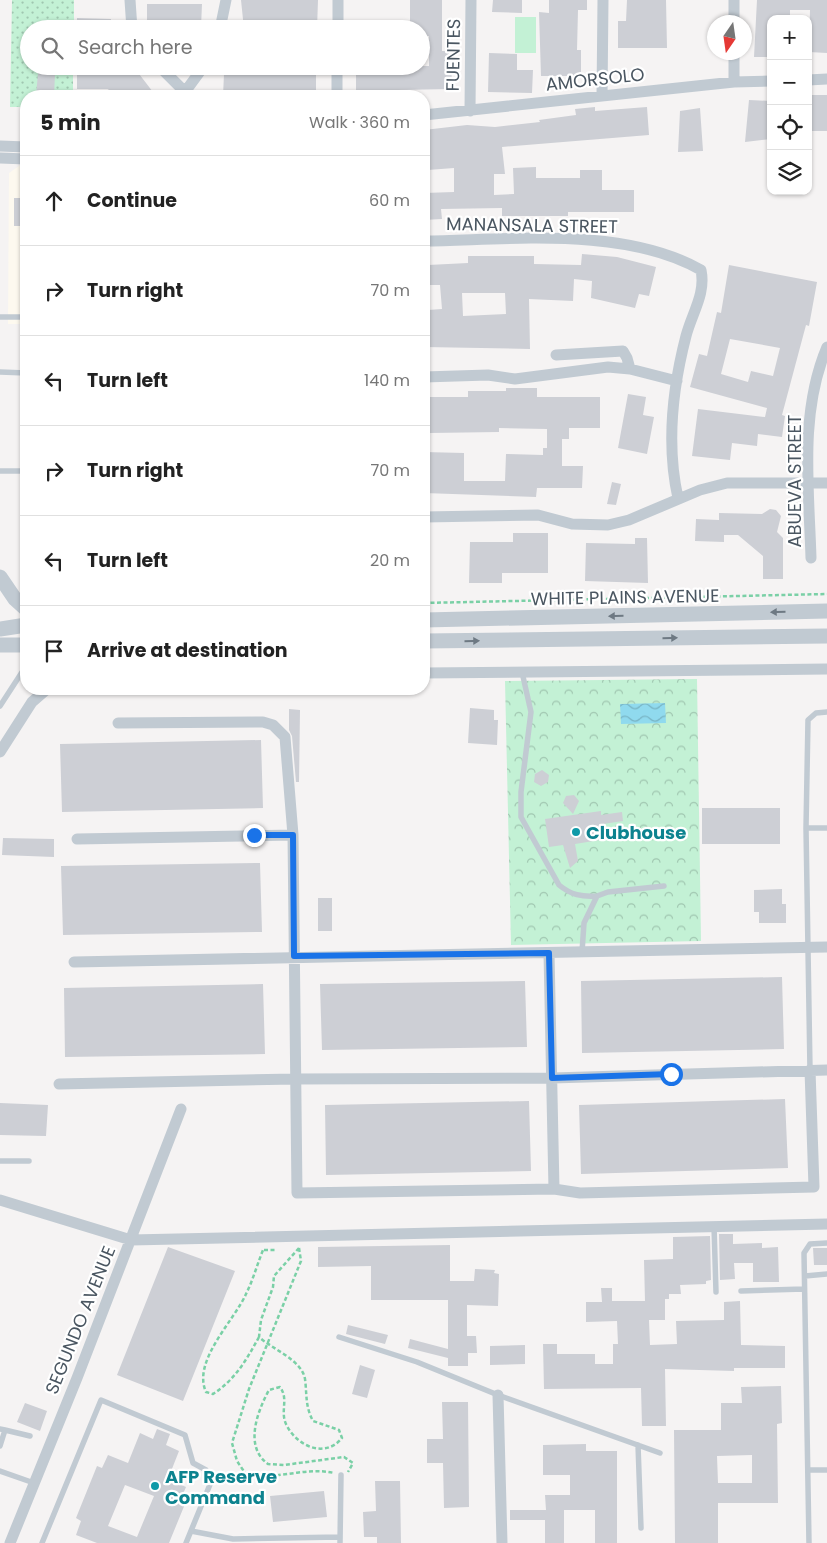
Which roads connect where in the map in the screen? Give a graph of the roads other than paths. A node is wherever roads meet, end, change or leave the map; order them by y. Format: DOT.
graph roads {
  1 [pos="130,0"];
  2 [pos="226,0"];
  3 [pos="338,0"];
  4 [pos="471,0"];
  5 [pos="603,0"];
  6 [pos="734,0"];
  7 [pos="734,15"];
  8 [pos="131,20"];
  9 [pos="222,20"];
  10 [pos="338,20"];
  11 [pos="734,60"];
  12 [pos="167,75"];
  13 [pos="198,75"];
  14 [pos="337,75"];
  15 [pos="827,79"];
  16 [pos="812,80"];
  17 [pos="767,81"];
  18 [pos="734,82"];
  19 [pos="181,90"];
  20 [pos="189,90"];
  21 [pos="337,90"];
  22 [pos="602,96"];
  23 [pos="470,111"];
  24 [pos="430,114"];
  25 [pos="0,146"];
  26 [pos="20,146"];
  27 [pos="0,158"];
  28 [pos="20,158"];
  29 [pos="430,241"];
  30 [pos="0,317"];
  31 [pos="20,317"];
  32 [pos="827,347"];
  33 [pos="556,355"];
  34 [pos="630,369"];
  35 [pos="0,372"];
  36 [pos="20,373"];
  37 [pos="430,377"];
  38 [pos="677,381"];
  39 [pos="0,471"];
  40 [pos="20,471"];
  41 [pos="809,483"];
  42 [pos="827,483"];
  43 [pos="678,498"];
  44 [pos="430,517"];
  45 [pos="811,558"];
  46 [pos="0,577"];
  47 [pos="20,604"];
  48 [pos="827,611"];
  49 [pos="430,620"];
  50 [pos="448,620"];
  51 [pos="20,626"];
  52 [pos="0,629"];
  53 [pos="827,636"];
  54 [pos="430,641"];
  55 [pos="448,641"];
  56 [pos="0,645"];
  57 [pos="20,645"];
  58 [pos="827,669"];
  59 [pos="522,672"];
  60 [pos="430,673"];
  61 [pos="20,675"];
  62 [pos="40,695"];
  63 [pos="0,706"];
  64 [pos="827,712"];
  65 [pos="118,723"];
  66 [pos="0,752"];
  67 [pos="806,828"];
  68 [pos="827,828"];
  69 [pos="293,835"];
  70 [pos="77,838"];
  71 [pos="664,886"];
  72 [pos="597,896"];
  73 [pos="807,947"];
  74 [pos="827,947"];
  75 [pos="582,952"];
  76 [pos="549,953"];
  77 [pos="294,956"];
  78 [pos="74,962"];
  79 [pos="810,1070"];
  80 [pos="827,1070"];
  81 [pos="552,1078"];
  82 [pos="294,1079"];
  83 [pos="59,1084"];
  84 [pos="181,1109"];
  85 [pos="0,1160"];
  86 [pos="29,1161"];
  87 [pos="554,1189"];
  88 [pos="0,1200"];
  89 [pos="827,1224"];
  90 [pos="714,1226"];
  91 [pos="131,1240"];
  92 [pos="827,1244"];
  93 [pos="827,1274"];
  94 [pos="804,1276"];
  95 [pos="804,1289"];
  96 [pos="741,1291"];
  97 [pos="716,1292"];
  98 [pos="339,1337"];
  99 [pos="498,1395"];
  100 [pos="3,1429"];
  101 [pos="30,1436"];
  102 [pos="638,1445"];
  103 [pos="0,1446"];
  104 [pos="660,1453"];
  105 [pos="808,1470"];
  106 [pos="827,1470"];
  107 [pos="0,1471"];
  108 [pos="341,1475"];
  109 [pos="34,1483"];
  110 [pos="641,1528"];
  111 [pos="191,1531"];
  112 [pos="340,1540"];
  113 [pos="10,1543"];
  114 [pos="42,1543"];
  115 [pos="186,1543"];
  116 [pos="502,1543"];
  117 [pos="809,1543"];
  1 -- 8 [label="street"];
  2 -- 9 [label="street"];
  3 -- 10 [label="street"];
  4 -- 23 [label="street, FUENTES"];
  5 -- 22 [label="street"];
  6 -- 7 [label="street"];
  11 -- 18 [label="street"];
  12 -- 19 [label="street"];
  13 -- 20 [label="street"];
  14 -- 21 [label="street"];
  15 -- 16 [label="street"];
  17 -- 18 [label="street, AMORSOLO"];
  18 -- 22 [label="street, AMORSOLO"];
  22 -- 23 [label="street, AMORSOLO"];
  23 -- 24 [label="street, AMORSOLO"];
  25 -- 26 [label="street"];
  27 -- 28 [label="street"];
  29 -- 38 [label="street, MANANSALA STREET"];
  30 -- 31 [label="lane"];
  32 -- 41 [label="street, ABUEVA STREET"];
  33 -- 34 [label="street"];
  34 -- 37 [label="street"];
  34 -- 38 [label="street"];
  35 -- 36 [label="lane"];
  38 -- 43 [label="street, MANANSALA STREET"];
  39 -- 40 [label="lane"];
  41 -- 42 [label="street"];
  41 -- 43 [label="street"];
  41 -- 45 [label="street, ABUEVA STREET"];
  43 -- 44 [label="street"];
  46 -- 47 [label="street"];
  48 -- 50 [label="street, WHITE PLAINS AVENUE, one-way"];
  49 -- 50 [label="street, WHITE PLAINS AVENUE"];
  50 -- 55 [label="street"];
  51 -- 52 [label="street"];
  55 -- 53 [label="street, one-way"];
  54 -- 55 [label="street"];
  56 -- 57 [label="street"];
  58 -- 59 [label="street"];
  59 -- 60 [label="street"];
  59 -- 72 [label="lane"];
  61 -- 63 [label="lane"];
  62 -- 66 [label="street"];
  64 -- 67 [label="lane"];
  65 -- 69 [label="street"];
  67 -- 68 [label="lane"];
  67 -- 73 [label="lane"];
  69 -- 70 [label="street"];
  69 -- 77 [label="street"];
  71 -- 72 [label="lane"];
  72 -- 75 [label="lane"];
  73 -- 74 [label="street"];
  73 -- 75 [label="street"];
  73 -- 79 [label="lane"];
  75 -- 76 [label="street"];
  76 -- 77 [label="street"];
  76 -- 81 [label="street"];
  77 -- 78 [label="street"];
  77 -- 82 [label="street"];
  79 -- 80 [label="street"];
  79 -- 81 [label="street"];
  79 -- 87 [label="street"];
  81 -- 82 [label="street"];
  81 -- 87 [label="street"];
  82 -- 83 [label="street"];
  82 -- 87 [label="street"];
  84 -- 91 [label="street, SEGUNDO AVENUE"];
  85 -- 86 [label="lane"];
  88 -- 91 [label="street"];
  89 -- 90 [label="street"];
  90 -- 91 [label="street"];
  90 -- 97 [label="lane"];
  91 -- 109 [label="street, SEGUNDO AVENUE"];
  92 -- 94 [label="lane"];
  93 -- 94 [label="lane"];
  94 -- 95 [label="lane"];
  95 -- 96 [label="lane"];
  95 -- 105 [label="lane"];
  98 -- 99 [label="lane"];
  99 -- 102 [label="lane"];
  99 -- 116 [label="street"];
  100 -- 101 [label="lane"];
  100 -- 103 [label="lane"];
  102 -- 104 [label="lane"];
  102 -- 110 [label="lane"];
  105 -- 106 [label="lane"];
  105 -- 117 [label="lane"];
  107 -- 109 [label="lane"];
  108 -- 112 [label="lane"];
  109 -- 113 [label="street, SEGUNDO AVENUE"];
  111 -- 112 [label="lane"];
  111 -- 114 [label="lane"];
  111 -- 115 [label="lane"];
}
